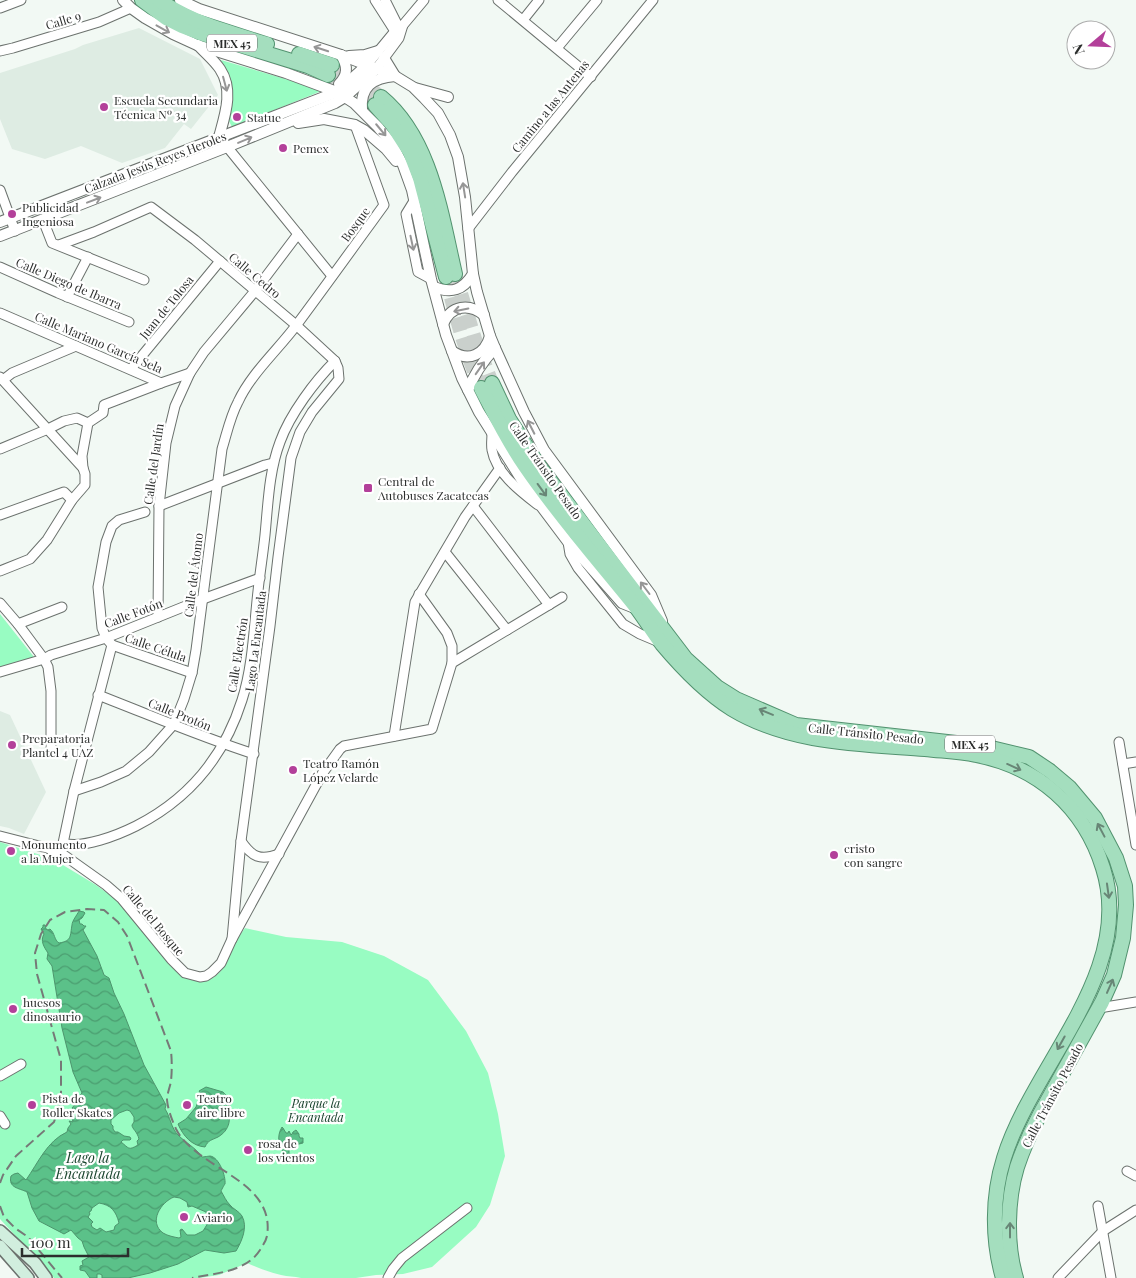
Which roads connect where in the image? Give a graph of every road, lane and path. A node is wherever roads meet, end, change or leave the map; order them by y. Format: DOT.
graph roads {
  1 [pos="21,0"];
  2 [pos="124,0"];
  3 [pos="159,0"];
  4 [pos="180,0"];
  5 [pos="375,0"];
  6 [pos="385,0"];
  7 [pos="424,0"];
  8 [pos="498,0"];
  9 [pos="539,0"];
  10 [pos="597,0"];
  11 [pos="653,0"];
  12 [pos="137,4"];
  13 [pos="0,8"];
  14 [pos="523,20"];
  15 [pos="400,31"];
  16 [pos="198,45"];
  17 [pos="557,48"];
  18 [pos="0,51"];
  19 [pos="381,54"];
  20 [pos="371,67"];
  21 [pos="332,71"];
  22 [pos="395,76"];
  23 [pos="591,77"];
  24 [pos="413,87"];
  25 [pos="341,95"];
  26 [pos="448,97"];
  27 [pos="372,104"];
  28 [pos="282,125"];
  29 [pos="355,125"];
  30 [pos="219,137"];
  31 [pos="227,148"];
  32 [pos="407,175"];
  33 [pos="0,190"];
  34 [pos="11,218"];
  35 [pos="43,220"];
  36 [pos="0,222"];
  37 [pos="468,229"];
  38 [pos="15,231"];
  39 [pos="298,234"];
  40 [pos="0,236"];
  41 [pos="59,245"];
  42 [pos="88,257"];
  43 [pos="220,261"];
  44 [pos="0,267"];
  45 [pos="473,274"];
  46 [pos="332,276"];
  47 [pos="450,276"];
  48 [pos="144,280"];
  49 [pos="432,283"];
  50 [pos="255,290"];
  51 [pos="67,297"];
  52 [pos="0,313"];
  53 [pos="484,315"];
  54 [pos="129,322"];
  55 [pos="443,324"];
  56 [pos="296,325"];
  57 [pos="490,336"];
  58 [pos="76,346"];
  59 [pos="495,348"];
  60 [pos="452,351"];
  61 [pos="335,361"];
  62 [pos="131,369"];
  63 [pos="190,373"];
  64 [pos="2,378"];
  65 [pos="161,383"];
  66 [pos="480,387"];
  67 [pos="88,423"];
  68 [pos="48,430"];
  69 [pos="492,433"];
  70 [pos="0,449"];
  71 [pos="273,463"];
  72 [pos="83,468"];
  73 [pos="500,468"];
  74 [pos="217,484"];
  75 [pos="72,500"];
  76 [pos="159,506"];
  77 [pos="473,506"];
  78 [pos="145,512"];
  79 [pos="545,512"];
  80 [pos="0,515"];
  81 [pos="568,542"];
  82 [pos="445,552"];
  83 [pos="0,571"];
  84 [pos="260,578"];
  85 [pos="419,594"];
  86 [pos="562,597"];
  87 [pos="202,599"];
  88 [pos="257,602"];
  89 [pos="0,603"];
  90 [pos="272,604"];
  91 [pos="548,605"];
  92 [pos="62,607"];
  93 [pos="638,610"];
  94 [pos="158,617"];
  95 [pos="18,624"];
  96 [pos="506,630"];
  97 [pos="664,637"];
  98 [pos="109,641"];
  99 [pos="44,659"];
  100 [pos="452,663"];
  101 [pos="0,672"];
  102 [pos="192,673"];
  103 [pos="98,695"];
  104 [pos="174,724"];
  105 [pos="394,736"];
  106 [pos="1119,742"];
  107 [pos="224,744"];
  108 [pos="50,749"];
  109 [pos="254,754"];
  110 [pos="1136,762"];
  111 [pos="1123,764"];
  112 [pos="74,792"];
  113 [pos="1134,811"];
  114 [pos="0,836"];
  115 [pos="241,841"];
  116 [pos="63,843"];
  117 [pos="1136,845"];
  118 [pos="61,854"];
  119 [pos="279,854"];
  120 [pos="232,938"];
  121 [pos="1136,1002"];
  122 [pos="1099,1008"];
  123 [pos="21,1064"];
  124 [pos="0,1076"];
  125 [pos="1127,1171"];
  126 [pos="1136,1176"];
  127 [pos="1098,1206"];
  128 [pos="467,1208"];
  129 [pos="1136,1210"];
  130 [pos="0,1231"];
  131 [pos="1103,1231"];
  132 [pos="0,1246"];
  133 [pos="28,1278"];
  134 [pos="46,1278"];
  135 [pos="388,1278"];
  136 [pos="1003,1278"];
  137 [pos="1016,1278"];
  138 [pos="1058,1278"];
  139 [pos="1111,1278"];
  1 -- 13 [label="street"];
  2 -- 12 [label="street"];
  3 -- 21 [label="main road, MEX 45"];
  21 -- 4 [label="street, one-way"];
  5 -- 15 [label="street"];
  6 -- 15 [label="street"];
  7 -- 15 [label="street"];
  8 -- 14 [label="street"];
  9 -- 14 [label="street"];
  10 -- 17 [label="street"];
  11 -- 23 [label="street, Camino a las Antenas"];
  12 -- 16 [label="street, one-way"];
  12 -- 18 [label="street, Calle 9"];
  12 -- 21 [label="main road, MEX 45"];
  14 -- 17 [label="street"];
  15 -- 19 [label="street"];
  16 -- 21 [label="street"];
  16 -- 30 [label="street, one-way"];
  17 -- 23 [label="street"];
  19 -- 20 [label="street"];
  19 -- 21 [label="street"];
  19 -- 22 [label="street"];
  20 -- 21 [label="street"];
  20 -- 22 [label="street"];
  20 -- 25 [label="street"];
  21 -- 25 [label="street"];
  22 -- 24 [label="street"];
  22 -- 27 [label="street"];
  23 -- 37 [label="street, Camino a las Antenas"];
  24 -- 26 [label="street"];
  37 -- 24 [label="street, one-way"];
  25 -- 27 [label="street"];
  25 -- 28 [label="street, Calzada Jesús Reyes Heroles"];
  25 -- 30 [label="street, Calzada Jesús Reyes Heroles"];
  27 -- 32 [label="street, one-way"];
  27 -- 47 [label="main road"];
  28 -- 29 [label="street"];
  31 -- 28 [label="street, Calzada Jesús Reyes Heroles, one-way"];
  29 -- 32 [label="street"];
  29 -- 46 [label="street, Bosque"];
  30 -- 31 [label="street"];
  30 -- 34 [label="street, Calzada Jesús Reyes Heroles"];
  35 -- 31 [label="street, Calzada Jesús Reyes Heroles, one-way"];
  31 -- 39 [label="street"];
  32 -- 49 [label="street, one-way"];
  33 -- 34 [label="street"];
  34 -- 36 [label="street, Calzada Jesús Reyes Heroles"];
  34 -- 38 [label="street"];
  35 -- 38 [label="street, Calzada Jesús Reyes Heroles"];
  35 -- 41 [label="street"];
  37 -- 45 [label="street"];
  38 -- 40 [label="street, Calzada Jesús Reyes Heroles"];
  39 -- 46 [label="street"];
  39 -- 50 [label="street, Calle del Jardín"];
  41 -- 42 [label="street"];
  41 -- 43 [label="street, Calle Cedro"];
  42 -- 48 [label="street"];
  42 -- 51 [label="street"];
  43 -- 50 [label="street, Calle Cedro"];
  43 -- 62 [label="street, Juan de Tolosa"];
  44 -- 51 [label="street, Calle Diego de Ibarra"];
  45 -- 49 [label="street"];
  45 -- 53 [label="street"];
  46 -- 56 [label="street, Bosque"];
  49 -- 55 [label="street"];
  50 -- 56 [label="street, Calle Cedro"];
  50 -- 63 [label="street, Calle del Jardín"];
  51 -- 54 [label="street, Calle Diego de Ibarra"];
  52 -- 58 [label="street, Calle Mariano García Sela"];
  53 -- 55 [label="street, one-way"];
  53 -- 57 [label="street"];
  55 -- 60 [label="street"];
  56 -- 61 [label="street, Calle Cedro"];
  56 -- 74 [label="street, Calle del Átomo"];
  57 -- 59 [label="street"];
  57 -- 60 [label="street"];
  58 -- 62 [label="street, Calle Mariano García Sela"];
  58 -- 64 [label="street"];
  66 -- 59 [label="street, one-way"];
  97 -- 59 [label="street, one-way"];
  60 -- 66 [label="street"];
  61 -- 71 [label="street, Calle Electrón"];
  61 -- 90 [label="street, Lago La Encantada"];
  62 -- 65 [label="street, Calle Mariano García Sela"];
  63 -- 65 [label="street, Calle Mariano García Sela"];
  63 -- 76 [label="street, Calle del Jardín"];
  64 -- 68 [label="street"];
  65 -- 67 [label="street"];
  66 -- 69 [label="street"];
  66 -- 93 [label="main road, Calle Tránsito Pesado / MEX 45, one-way"];
  66 -- 97 [label="main road, Calle Tránsito Pesado / MEX 45"];
  67 -- 68 [label="street"];
  67 -- 72 [label="street"];
  68 -- 70 [label="street"];
  68 -- 72 [label="street"];
  69 -- 73 [label="street"];
  69 -- 79 [label="street"];
  71 -- 74 [label="street"];
  71 -- 84 [label="street, Calle Electrón"];
  72 -- 75 [label="street"];
  73 -- 77 [label="street"];
  73 -- 79 [label="street"];
  74 -- 76 [label="street"];
  74 -- 87 [label="street, Calle del Átomo"];
  75 -- 80 [label="street"];
  75 -- 83 [label="street"];
  76 -- 94 [label="street, Calle del Jardín"];
  77 -- 82 [label="street"];
  77 -- 91 [label="street"];
  78 -- 98 [label="street"];
  79 -- 81 [label="street"];
  81 -- 93 [label="street"];
  81 -- 97 [label="street"];
  82 -- 85 [label="street"];
  82 -- 96 [label="street"];
  84 -- 87 [label="street, Calle Fotón"];
  84 -- 88 [label="street, Calle Electrón"];
  85 -- 100 [label="street"];
  85 -- 105 [label="street"];
  86 -- 91 [label="street"];
  87 -- 94 [label="street, Calle Fotón"];
  87 -- 102 [label="street, Calle del Átomo"];
  88 -- 90 [label="street"];
  88 -- 107 [label="street, Calle Electrón"];
  89 -- 95 [label="street"];
  90 -- 109 [label="street, Lago La Encantada"];
  91 -- 96 [label="street"];
  92 -- 95 [label="street"];
  93 -- 97 [label="main road, Calle Tránsito Pesado / MEX 45"];
  94 -- 98 [label="street, Calle Fotón"];
  95 -- 99 [label="street"];
  96 -- 100 [label="street"];
  122 -- 97 [label="main road, Calle Tránsito Pesado / MEX 45, one-way"];
  97 -- 136 [label="main road, Calle Tránsito Pesado / MEX 45, one-way"];
  98 -- 99 [label="street, Calle Fotón"];
  98 -- 102 [label="street, Calle Célula"];
  98 -- 103 [label="street"];
  99 -- 101 [label="street, Calle Fotón"];
  99 -- 108 [label="street"];
  100 -- 105 [label="street"];
  102 -- 104 [label="street, Calle del Átomo"];
  103 -- 104 [label="street, Calle Protón"];
  103 -- 112 [label="street"];
  104 -- 107 [label="street, Calle Protón"];
  104 -- 112 [label="street, Calle del Átomo"];
  105 -- 119 [label="street"];
  106 -- 111 [label="street"];
  107 -- 109 [label="street, Calle Protón"];
  107 -- 116 [label="street, Calle Electrón"];
  109 -- 115 [label="street, Lago La Encantada"];
  110 -- 111 [label="street"];
  111 -- 113 [label="street"];
  112 -- 116 [label="street"];
  113 -- 117 [label="street"];
  114 -- 118 [label="street, Calle del Bosque"];
  115 -- 119 [label="street"];
  115 -- 120 [label="street, Lago La Encantada"];
  116 -- 118 [label="street"];
  118 -- 120 [label="street, Calle del Bosque"];
  119 -- 120 [label="street"];
  121 -- 122 [label="street"];
  137 -- 122 [label="main road, Calle Tránsito Pesado / MEX 45, one-way"];
  123 -- 124 [label="street"];
  125 -- 126 [label="street"];
  127 -- 131 [label="street"];
  128 -- 135 [label="street"];
  129 -- 131 [label="street"];
  130 -- 134 [label="main road"];
  131 -- 138 [label="street"];
  131 -- 139 [label="street"];
  132 -- 133 [label="main road"];
}
